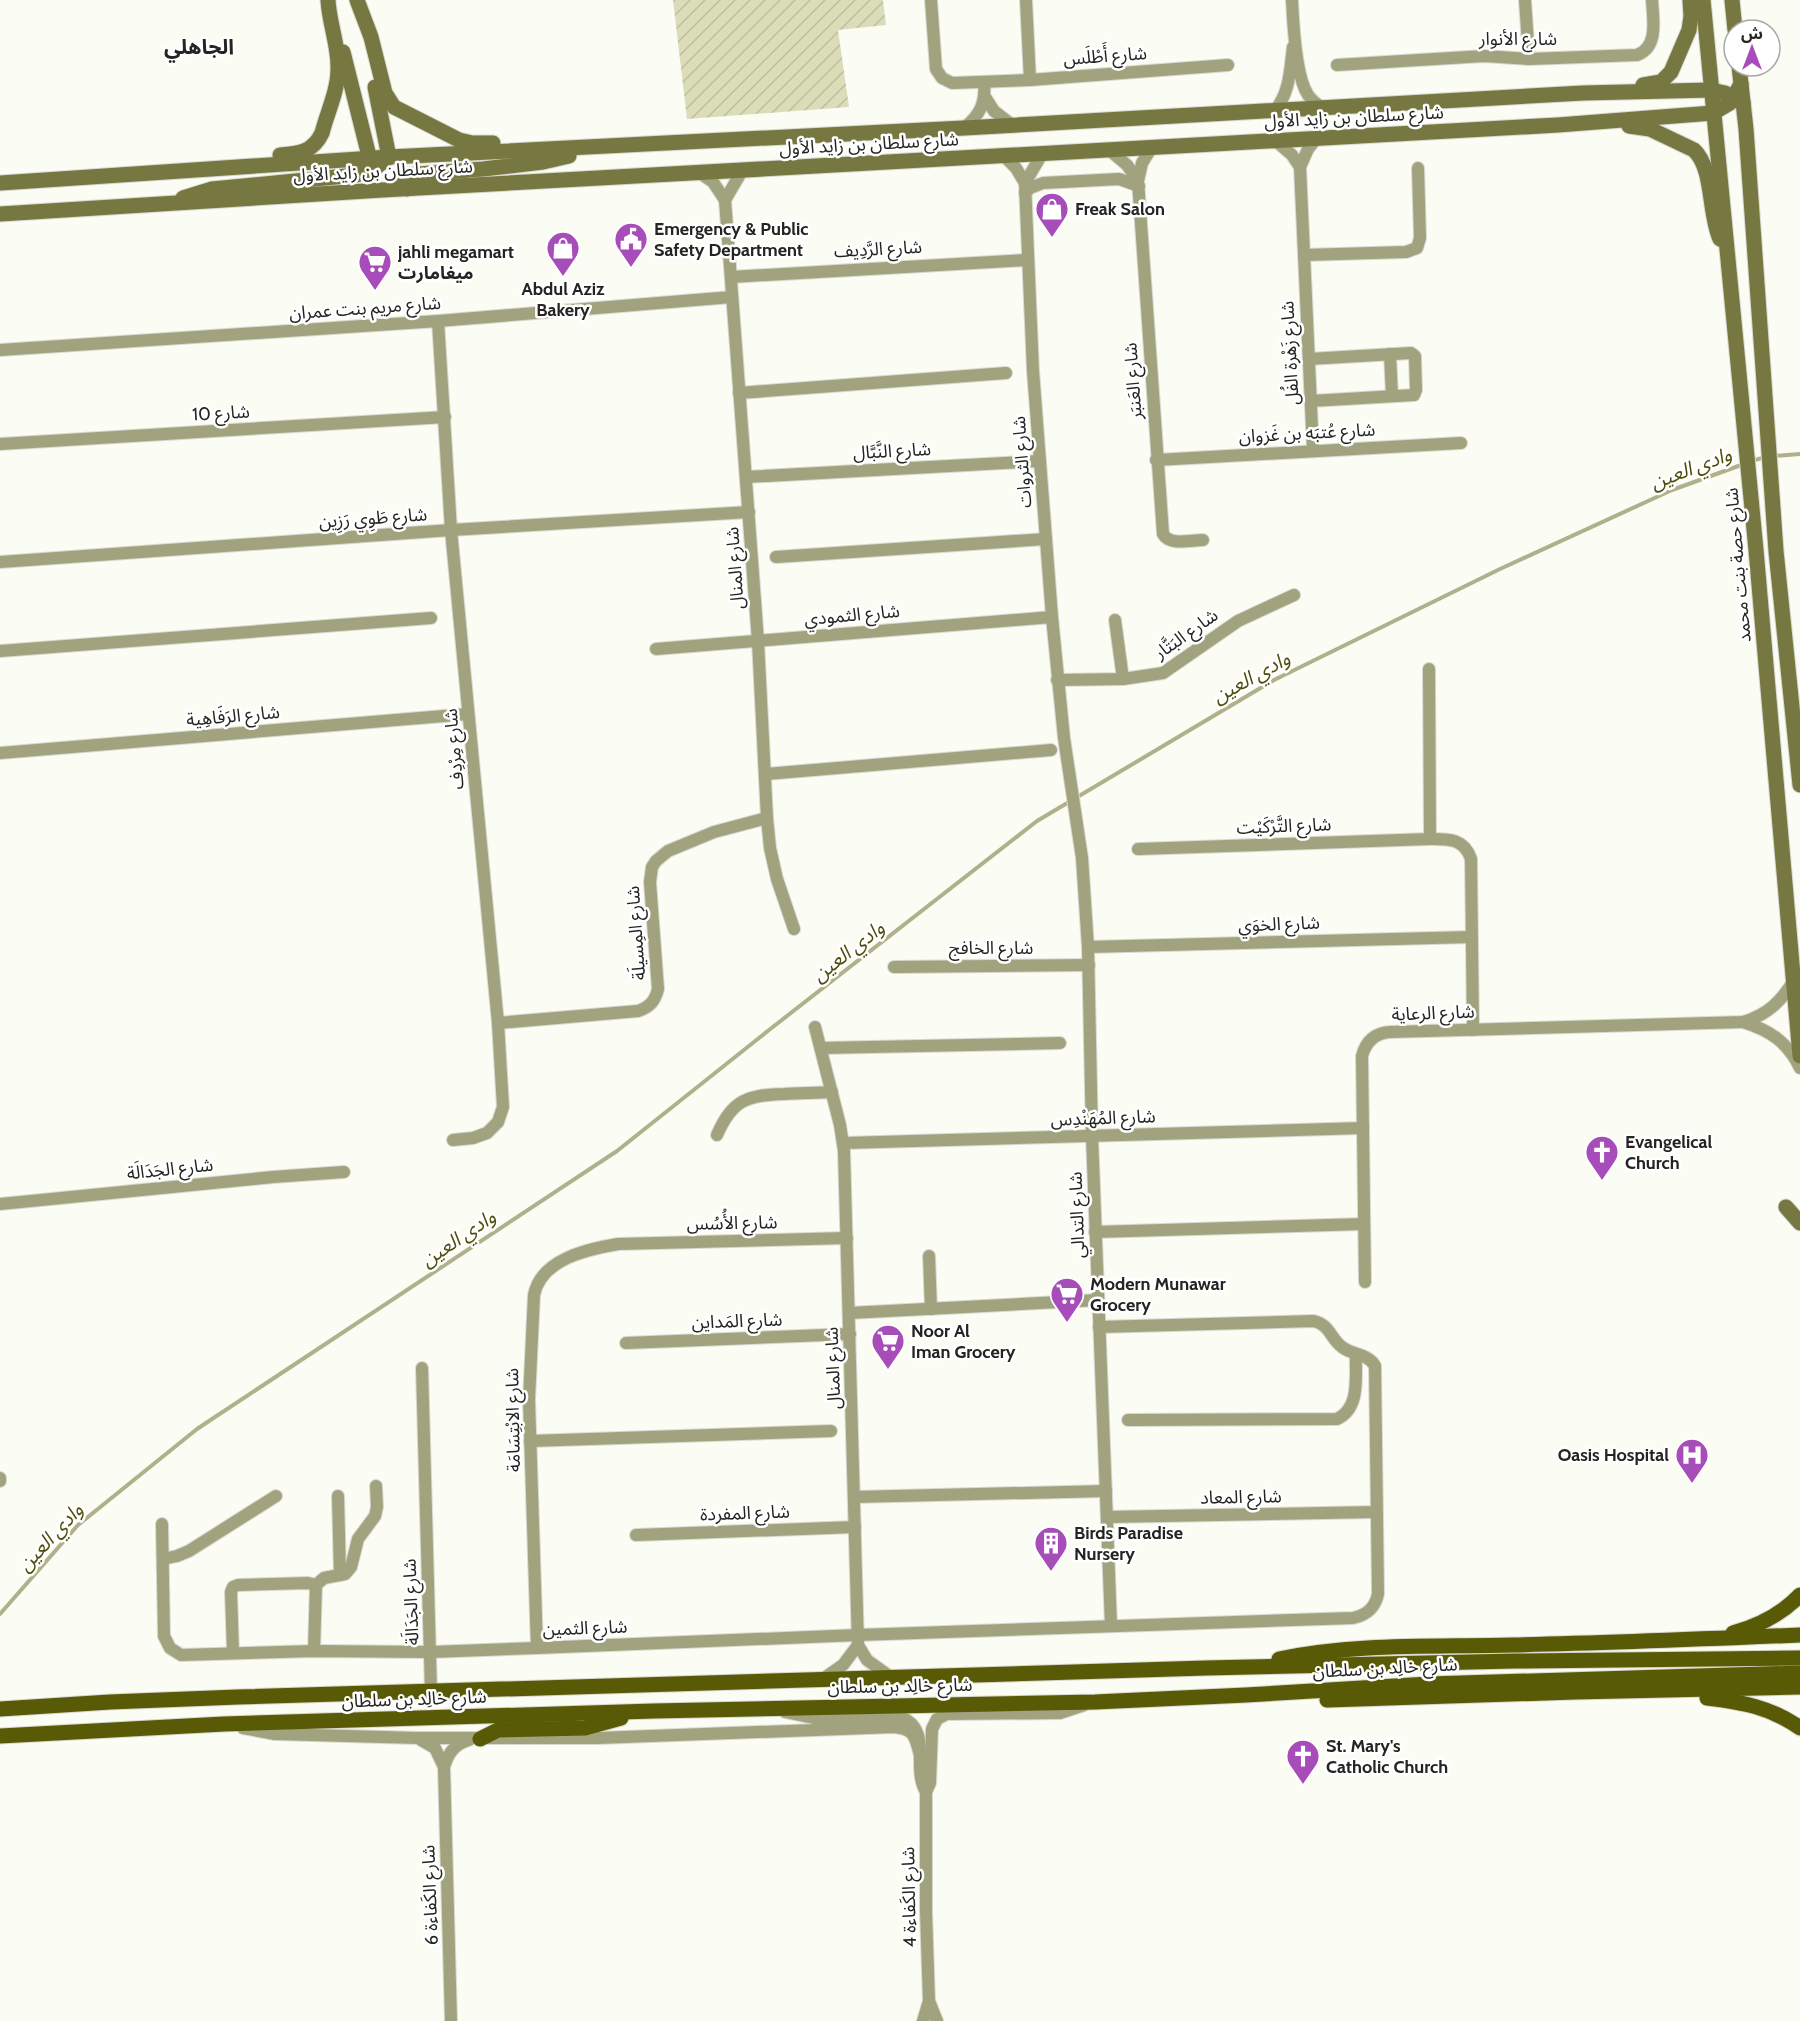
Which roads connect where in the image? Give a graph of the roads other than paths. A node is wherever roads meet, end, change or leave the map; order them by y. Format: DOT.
graph roads {
  1 [pos="329,0"];
  2 [pos="355,0"];
  3 [pos="931,0"];
  4 [pos="1026,0"];
  5 [pos="1293,0"];
  6 [pos="1525,0"];
  7 [pos="1652,0"];
  8 [pos="1690,0"];
  9 [pos="1703,0"];
  10 [pos="1732,0"];
  11 [pos="1734,18"];
  12 [pos="1294,37"];
  13 [pos="1529,59"];
  14 [pos="1228,65"];
  15 [pos="1337,65"];
  16 [pos="1739,78"];
  17 [pos="1030,80"];
  18 [pos="984,83"];
  19 [pos="1711,90"];
  20 [pos="1582,93"];
  21 [pos="1740,95"];
  22 [pos="985,97"];
  23 [pos="1323,108"];
  24 [pos="1275,110"];
  25 [pos="1713,113"];
  26 [pos="1012,125"];
  27 [pos="1558,125"];
  28 [pos="964,128"];
  29 [pos="1316,139"];
  30 [pos="1276,141"];
  31 [pos="1152,147"];
  32 [pos="595,148"];
  33 [pos="1108,149"];
  34 [pos="1042,154"];
  35 [pos="1004,156"];
  36 [pos="389,157"];
  37 [pos="371,165"];
  38 [pos="1300,167"];
  39 [pos="1418,168"];
  40 [pos="228,169"];
  41 [pos="742,171"];
  42 [pos="700,173"];
  43 [pos="0,183"];
  44 [pos="1138,183"];
  45 [pos="1025,188"];
  46 [pos="407,189"];
  47 [pos="382,190"];
  48 [pos="725,200"];
  49 [pos="172,204"];
  50 [pos="0,214"];
  51 [pos="1727,253"];
  52 [pos="1304,255"];
  53 [pos="1027,260"];
  54 [pos="731,277"];
  55 [pos="732,297"];
  56 [pos="438,321"];
  57 [pos="0,350"];
  58 [pos="1390,354"];
  59 [pos="1309,359"];
  60 [pos="1006,373"];
  61 [pos="739,393"];
  62 [pos="1392,396"];
  63 [pos="1311,401"];
  64 [pos="445,417"];
  65 [pos="1461,442"];
  66 [pos="0,444"];
  67 [pos="1313,450"];
  68 [pos="1156,460"];
  69 [pos="1040,461"];
  70 [pos="746,477"];
  71 [pos="749,512"];
  72 [pos="452,530"];
  73 [pos="1046,539"];
  74 [pos="1203,540"];
  75 [pos="776,557"];
  76 [pos="0,562"];
  77 [pos="1294,595"];
  78 [pos="1052,617"];
  79 [pos="431,618"];
  80 [pos="1115,620"];
  81 [pos="758,641"];
  82 [pos="656,649"];
  83 [pos="0,651"];
  84 [pos="1429,669"];
  85 [pos="1123,679"];
  86 [pos="1057,680"];
  87 [pos="468,714"];
  88 [pos="1051,750"];
  89 [pos="0,753"];
  90 [pos="766,774"];
  91 [pos="1800,785"];
  92 [pos="767,818"];
  93 [pos="1079,839"];
  94 [pos="1430,839"];
  95 [pos="1138,849"];
  96 [pos="794,929"];
  97 [pos="1471,936"];
  98 [pos="1088,947"];
  99 [pos="1089,965"];
  100 [pos="894,966"];
  101 [pos="1794,980"];
  102 [pos="1743,1022"];
  103 [pos="498,1023"];
  104 [pos="815,1027"];
  105 [pos="1473,1030"];
  106 [pos="1060,1043"];
  107 [pos="821,1048"];
  108 [pos="1800,1056"];
  109 [pos="1800,1068"];
  110 [pos="832,1092"];
  111 [pos="1363,1128"];
  112 [pos="717,1135"];
  113 [pos="1092,1136"];
  114 [pos="453,1140"];
  115 [pos="844,1143"];
  116 [pos="344,1172"];
  117 [pos="0,1204"];
  118 [pos="1786,1207"];
  119 [pos="1800,1222"];
  120 [pos="1364,1224"];
  121 [pos="1095,1232"];
  122 [pos="847,1238"];
  123 [pos="618,1244"];
  124 [pos="929,1256"];
  125 [pos="1365,1282"];
  126 [pos="1098,1300"];
  127 [pos="931,1309"];
  128 [pos="849,1313"];
  129 [pos="1099,1327"];
  130 [pos="850,1335"];
  131 [pos="626,1343"];
  132 [pos="1356,1354"];
  133 [pos="422,1368"];
  134 [pos="1128,1420"];
  135 [pos="831,1431"];
  136 [pos="530,1441"];
  137 [pos="376,1486"];
  138 [pos="1106,1491"];
  139 [pos="276,1496"];
  140 [pos="338,1496"];
  141 [pos="854,1497"];
  142 [pos="1376,1512"];
  143 [pos="1107,1517"];
  144 [pos="162,1524"];
  145 [pos="855,1527"];
  146 [pos="636,1535"];
  147 [pos="163,1559"];
  148 [pos="340,1575"];
  149 [pos="315,1585"];
  150 [pos="1800,1595"];
  151 [pos="1110,1625"];
  152 [pos="1800,1635"];
  153 [pos="1711,1639"];
  154 [pos="858,1640"];
  155 [pos="537,1648"];
  156 [pos="314,1651"];
  157 [pos="431,1652"];
  158 [pos="233,1653"];
  159 [pos="1800,1658"];
  160 [pos="1248,1667"];
  161 [pos="1800,1673"];
  162 [pos="892,1678"];
  163 [pos="822,1680"];
  164 [pos="1800,1688"];
  165 [pos="1668,1690"];
  166 [pos="431,1692"];
  167 [pos="1246,1695"];
  168 [pos="1095,1702"];
  169 [pos="0,1708"];
  170 [pos="766,1708"];
  171 [pos="645,1711"];
  172 [pos="224,1724"];
  173 [pos="1800,1728"];
  174 [pos="0,1736"];
  175 [pos="418,1738"];
  176 [pos="477,1739"];
  177 [pos="920,1755"];
  178 [pos="444,1767"];
  179 [pos="926,1792"];
  180 [pos="929,2001"];
  181 [pos="451,2021"];
  182 [pos="923,2021"];
  183 [pos="937,2021"];
  1 -- 37 [label="main road"];
  1 -- 40 [label="main road"];
  2 -- 32 [label="main road"];
  2 -- 36 [label="main road"];
  3 -- 18 [label="street, شارع أَطْلَس"];
  4 -- 17 [label="street"];
  5 -- 12 [label="street"];
  6 -- 13 [label="street"];
  7 -- 13 [label="street, شارع الأنوار"];
  8 -- 20 [label="main road"];
  9 -- 19 [label="main road, شارع حصة بنت محمد"];
  10 -- 11 [label="main road"];
  12 -- 23 [label="street"];
  12 -- 24 [label="street"];
  13 -- 15 [label="street, شارع الأنوار"];
  14 -- 17 [label="street, شارع أَطْلَس"];
  16 -- 21 [label="main road"];
  17 -- 18 [label="street, شارع أَطْلَس"];
  18 -- 22 [label="street"];
  19 -- 20 [label="main road, شارع سلطان بن زايد الأول"];
  19 -- 21 [label="main road, شارع سلطان بن زايد الأول"];
  19 -- 25 [label="main road, شارع حصة بنت محمد"];
  20 -- 23 [label="main road, شارع سلطان بن زايد الأول"];
  21 -- 25 [label="main road"];
  21 -- 91 [label="main road"];
  22 -- 26 [label="street"];
  22 -- 28 [label="street"];
  23 -- 24 [label="main road, شارع سلطان بن زايد الأول"];
  24 -- 26 [label="main road, شارع سلطان بن زايد الأول"];
  25 -- 27 [label="main road, شارع سلطان بن زايد الأول"];
  25 -- 51 [label="main road, شارع حصة بنت محمد"];
  26 -- 28 [label="main road, شارع سلطان بن زايد الأول"];
  27 -- 29 [label="main road, شارع سلطان بن زايد الأول"];
  27 -- 51 [label="main road"];
  28 -- 32 [label="main road, شارع سلطان بن زايد الأول"];
  29 -- 30 [label="main road, شارع سلطان بن زايد الأول"];
  29 -- 38 [label="street"];
  30 -- 31 [label="main road, شارع سلطان بن زايد الأول"];
  30 -- 38 [label="street"];
  31 -- 33 [label="main road, شارع سلطان بن زايد الأول"];
  31 -- 44 [label="street, شارع العَنبَر"];
  32 -- 36 [label="main road, شارع سلطان بن زايد الأول"];
  32 -- 46 [label="main road"];
  33 -- 34 [label="main road, شارع سلطان بن زايد الأول"];
  33 -- 44 [label="street"];
  34 -- 35 [label="main road, شارع سلطان بن زايد الأول"];
  34 -- 45 [label="street"];
  35 -- 41 [label="main road, شارع سلطان بن زايد الأول"];
  35 -- 45 [label="street"];
  36 -- 37 [label="main road"];
  37 -- 40 [label="main road, شارع سلطان بن زايد الأول"];
  37 -- 47 [label="main road"];
  37 -- 49 [label="main road"];
  38 -- 52 [label="street, شارع زَهْرة الفُل"];
  39 -- 52 [label="street"];
  40 -- 43 [label="main road, شارع سلطان بن زايد الأول"];
  41 -- 42 [label="main road, شارع سلطان بن زايد الأول"];
  41 -- 48 [label="street"];
  42 -- 46 [label="main road, شارع سلطان بن زايد الأول"];
  42 -- 48 [label="street"];
  44 -- 45 [label="street"];
  44 -- 68 [label="street, شارع العَنبَر"];
  45 -- 53 [label="street, شارع الثروات"];
  46 -- 47 [label="main road, شارع سلطان بن زايد الأول"];
  47 -- 49 [label="main road, شارع سلطان بن زايد الأول"];
  48 -- 54 [label="street, شارع المنال"];
  49 -- 50 [label="main road, شارع سلطان بن زايد الأول"];
  51 -- 101 [label="main road, شارع حصة بنت محمد"];
  52 -- 59 [label="street, شارع زَهْرة الفُل"];
  53 -- 54 [label="street, شارع الرَّدِيف"];
  53 -- 69 [label="street, شارع الثروات"];
  54 -- 55 [label="street, شارع المنال"];
  55 -- 56 [label="street, شارع مريم بنت عمران"];
  55 -- 61 [label="street, شارع المنال"];
  56 -- 57 [label="street, شارع مريم بنت عمران"];
  56 -- 64 [label="street, شارع مِرْدِف"];
  58 -- 59 [label="street"];
  58 -- 62 [label="street"];
  58 -- 62 [label="street"];
  59 -- 63 [label="street, شارع زَهْرة الفُل"];
  60 -- 61 [label="street"];
  61 -- 70 [label="street, شارع المنال"];
  62 -- 63 [label="street"];
  63 -- 67 [label="street, شارع زَهْرة الفُل"];
  64 -- 66 [label="street, شارع 10"];
  64 -- 72 [label="street, شارع مِرْدِف"];
  65 -- 67 [label="street, شارع عُتبَه بن غَزوان"];
  67 -- 68 [label="street, شارع عُتبَه بن غَزوان"];
  68 -- 74 [label="street, شارع العَنبَر"];
  69 -- 70 [label="street, شارع النَّبَّال"];
  69 -- 73 [label="street, شارع الثروات"];
  70 -- 71 [label="street, شارع المنال"];
  71 -- 72 [label="street, شارع طَوِي رَزِين"];
  71 -- 81 [label="street, شارع المنال"];
  72 -- 76 [label="street, شارع طَوِي رَزِين"];
  72 -- 87 [label="street, شارع مِرْدِف"];
  73 -- 75 [label="street"];
  73 -- 78 [label="street, شارع الثروات"];
  77 -- 85 [label="street, شارع البَتَّار"];
  78 -- 81 [label="street, شارع الثمودي"];
  78 -- 86 [label="street, شارع الثروات"];
  79 -- 83 [label="street"];
  80 -- 85 [label="street"];
  81 -- 82 [label="street, شارع الثمودي"];
  81 -- 90 [label="street, شارع المنال"];
  84 -- 94 [label="street"];
  85 -- 86 [label="street, شارع البَتَّار"];
  86 -- 93 [label="street, شارع الثروات"];
  87 -- 89 [label="street, شارع الرَفَاهِية"];
  87 -- 103 [label="street, شارع مِرْدِف"];
  88 -- 90 [label="street"];
  90 -- 92 [label="street, شارع المنال"];
  92 -- 96 [label="street, شارع المنال"];
  92 -- 103 [label="street, شارع المِسيلَة"];
  93 -- 98 [label="street, شارع التدالي"];
  94 -- 95 [label="street, شارع التَّرْكَيْت"];
  94 -- 97 [label="street, شارع التَّرْكَيْت"];
  97 -- 98 [label="street, شارع الخوَي"];
  97 -- 105 [label="street, شارع التَّرْكَيْت"];
  98 -- 99 [label="street, شارع التدالي"];
  99 -- 100 [label="street, شارع الخافج"];
  99 -- 113 [label="street, شارع التدالي"];
  101 -- 102 [label="street, شارع الرعاية"];
  101 -- 108 [label="main road, شارع حصة بنت محمد"];
  102 -- 105 [label="street, شارع الرعاية"];
  102 -- 109 [label="street, شارع الرعاية"];
  103 -- 114 [label="street, شارع مِرْدِف"];
  104 -- 107 [label="street, شارع المنال"];
  105 -- 111 [label="street, شارع الرعاية"];
  106 -- 107 [label="street"];
  107 -- 110 [label="street, شارع المنال"];
  110 -- 112 [label="street"];
  110 -- 115 [label="street, شارع المنال"];
  111 -- 113 [label="street, شارع المُهَنْدِس"];
  111 -- 120 [label="street, شارع الرعاية"];
  113 -- 115 [label="street, شارع المُهَنْدِس"];
  113 -- 121 [label="street, شارع التدالي"];
  115 -- 122 [label="street, شارع المنال"];
  116 -- 117 [label="street, شارع الجَدَالَة"];
  118 -- 119 [label="main road"];
  120 -- 121 [label="street"];
  120 -- 125 [label="street, شارع الرعاية"];
  121 -- 126 [label="street, شارع التدالي"];
  122 -- 123 [label="street, شارع الأُسُس"];
  122 -- 128 [label="street, شارع المنال"];
  123 -- 136 [label="street, شارع الابْتِسَامَة"];
  124 -- 127 [label="street"];
  126 -- 127 [label="street"];
  126 -- 129 [label="street, شارع التدالي"];
  127 -- 128 [label="street"];
  128 -- 130 [label="street, شارع المنال"];
  129 -- 132 [label="street"];
  129 -- 138 [label="street, شارع التدالي"];
  130 -- 131 [label="street, شارع المَداين"];
  130 -- 141 [label="street, شارع المنال"];
  132 -- 134 [label="street"];
  132 -- 142 [label="street, شارع الثمين"];
  133 -- 157 [label="street, شارع الجَدَالَة"];
  135 -- 136 [label="street"];
  136 -- 155 [label="street, شارع الابْتِسَامَة"];
  137 -- 148 [label="street"];
  138 -- 141 [label="street"];
  138 -- 143 [label="street, شارع التدالي"];
  139 -- 147 [label="street"];
  140 -- 148 [label="street"];
  141 -- 145 [label="street, شارع المنال"];
  142 -- 143 [label="street, شارع المعاد"];
  142 -- 151 [label="street, شارع الثمين"];
  143 -- 151 [label="street, شارع التدالي"];
  144 -- 147 [label="street, شارع الثمين"];
  145 -- 146 [label="street, شارع المفردة"];
  145 -- 154 [label="street, شارع المنال"];
  147 -- 158 [label="street, شارع الثمين"];
  148 -- 149 [label="street"];
  149 -- 156 [label="street"];
  149 -- 158 [label="street"];
  150 -- 153 [label="main road"];
  151 -- 154 [label="street, شارع الثمين"];
  152 -- 153 [label="main road"];
  153 -- 160 [label="main road"];
  154 -- 155 [label="street, شارع الثمين"];
  154 -- 162 [label="street"];
  154 -- 163 [label="street"];
  155 -- 157 [label="street, شارع الثمين"];
  156 -- 157 [label="street, شارع الثمين"];
  156 -- 158 [label="street, شارع الثمين"];
  157 -- 166 [label="street, شارع الجَدَالَة"];
  159 -- 160 [label="main road, شارع خالِد بن سلطان"];
  160 -- 162 [label="main road, شارع خالِد بن سلطان"];
  161 -- 167 [label="main road, شارع خالِد بن سلطان"];
  162 -- 163 [label="main road, شارع خالِد بن سلطان"];
  163 -- 166 [label="main road, شارع خالِد بن سلطان"];
  164 -- 165 [label="main road"];
  165 -- 167 [label="main road"];
  165 -- 173 [label="main road"];
  166 -- 169 [label="main road, شارع خالِد بن سلطان"];
  167 -- 168 [label="main road, شارع خالِد بن سلطان"];
  168 -- 170 [label="main road, شارع خالِد بن سلطان"];
  168 -- 179 [label="street, شارع الكَفاءة 4"];
  170 -- 171 [label="main road, شارع خالِد بن سلطان"];
  170 -- 177 [label="street, شارع الكَفاءة 4"];
  171 -- 172 [label="main road, شارع خالِد بن سلطان"];
  171 -- 176 [label="main road"];
  172 -- 174 [label="main road, شارع خالِد بن سلطان"];
  172 -- 175 [label="street"];
  175 -- 176 [label="street"];
  175 -- 178 [label="street"];
  176 -- 177 [label="street"];
  176 -- 178 [label="street"];
  177 -- 179 [label="street, شارع الكَفاءة 4"];
  178 -- 181 [label="street, شارع الكَفاءة 6"];
  179 -- 180 [label="street, شارع الكَفاءة 4"];
  180 -- 182 [label="street, شارع الكَفاءة 4"];
  180 -- 183 [label="street, شارع الكَفاءة 4"];
}
